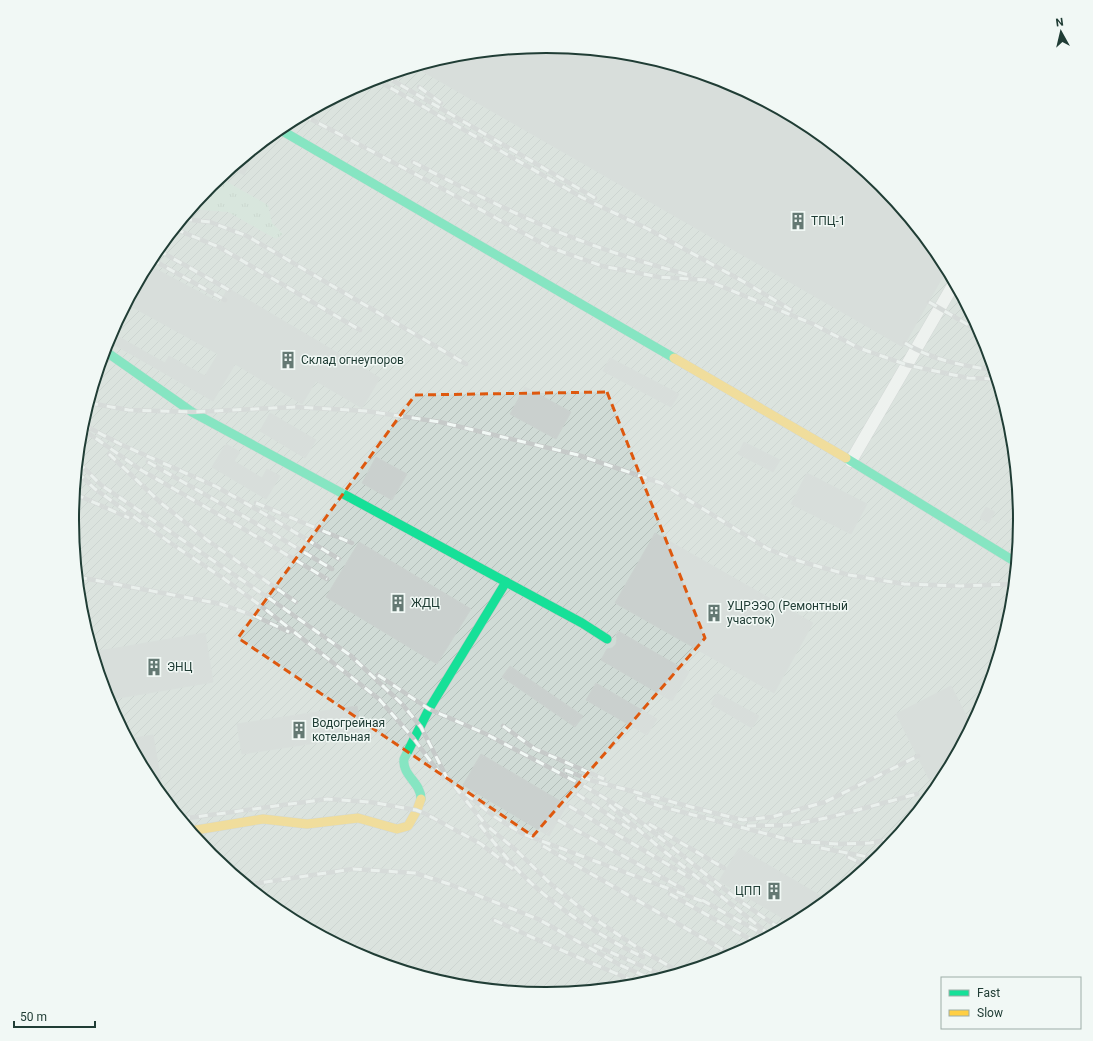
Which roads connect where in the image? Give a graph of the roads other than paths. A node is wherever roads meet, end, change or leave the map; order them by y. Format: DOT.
graph roads {
  1 [pos="285,133"];
  2 [pos="952,288"];
  3 [pos="110,355"];
  4 [pos="851,461"];
  5 [pos="1012,560"];
  6 [pos="506,582"];
  7 [pos="607,639"];
  8 [pos="196,830"];
  1 -- 4 [label="street"];
  2 -- 4 [label="street"];
  3 -- 6 [label="street"];
  4 -- 5 [label="street"];
  6 -- 7 [label="street"];
  6 -- 8 [label="street"];
}
